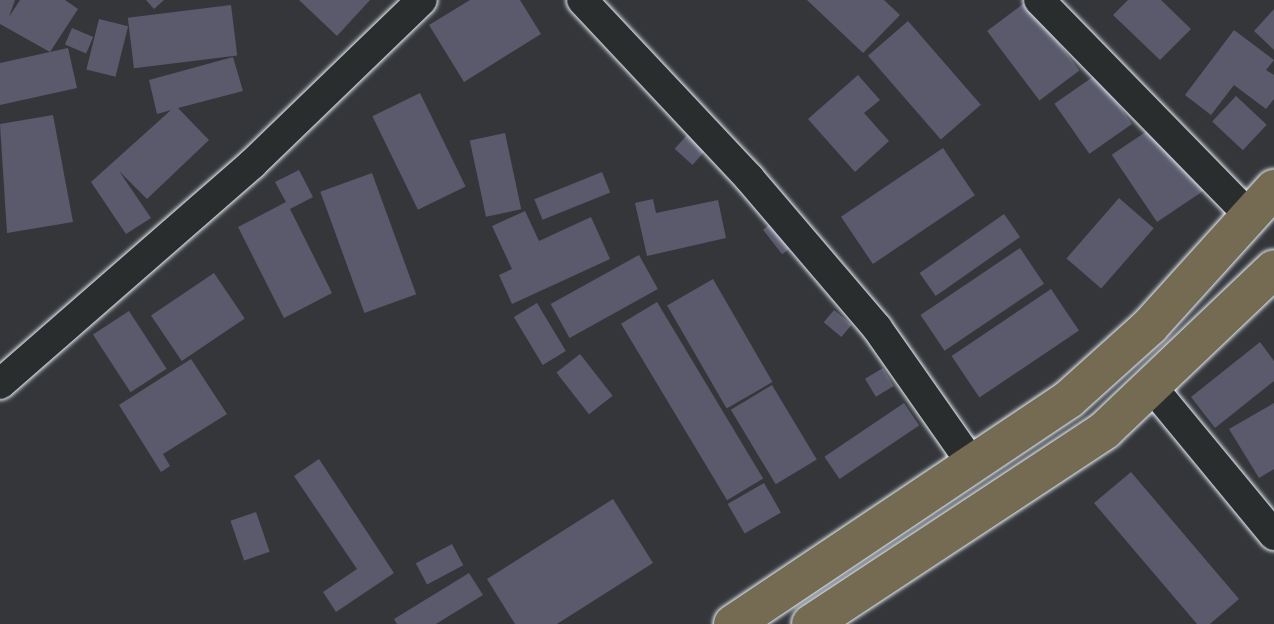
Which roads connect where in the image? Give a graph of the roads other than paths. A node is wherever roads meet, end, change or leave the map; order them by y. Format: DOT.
graph roads {
  1 [pos="422,0"];
  2 [pos="582,0"];
  3 [pos="1039,0"];
  4 [pos="1262,202"];
  5 [pos="1274,269"];
  6 [pos="0,384"];
  7 [pos="1152,387"];
  8 [pos="971,462"];
  9 [pos="1274,535"];
  10 [pos="733,624"];
  11 [pos="811,624"];
  1 -- 6 [label="street"];
  2 -- 8 [label="street"];
  3 -- 4 [label="street"];
  4 -- 8 [label="main road"];
  5 -- 7 [label="main road"];
  7 -- 9 [label="street"];
  7 -- 11 [label="main road"];
  8 -- 10 [label="main road"];
}
